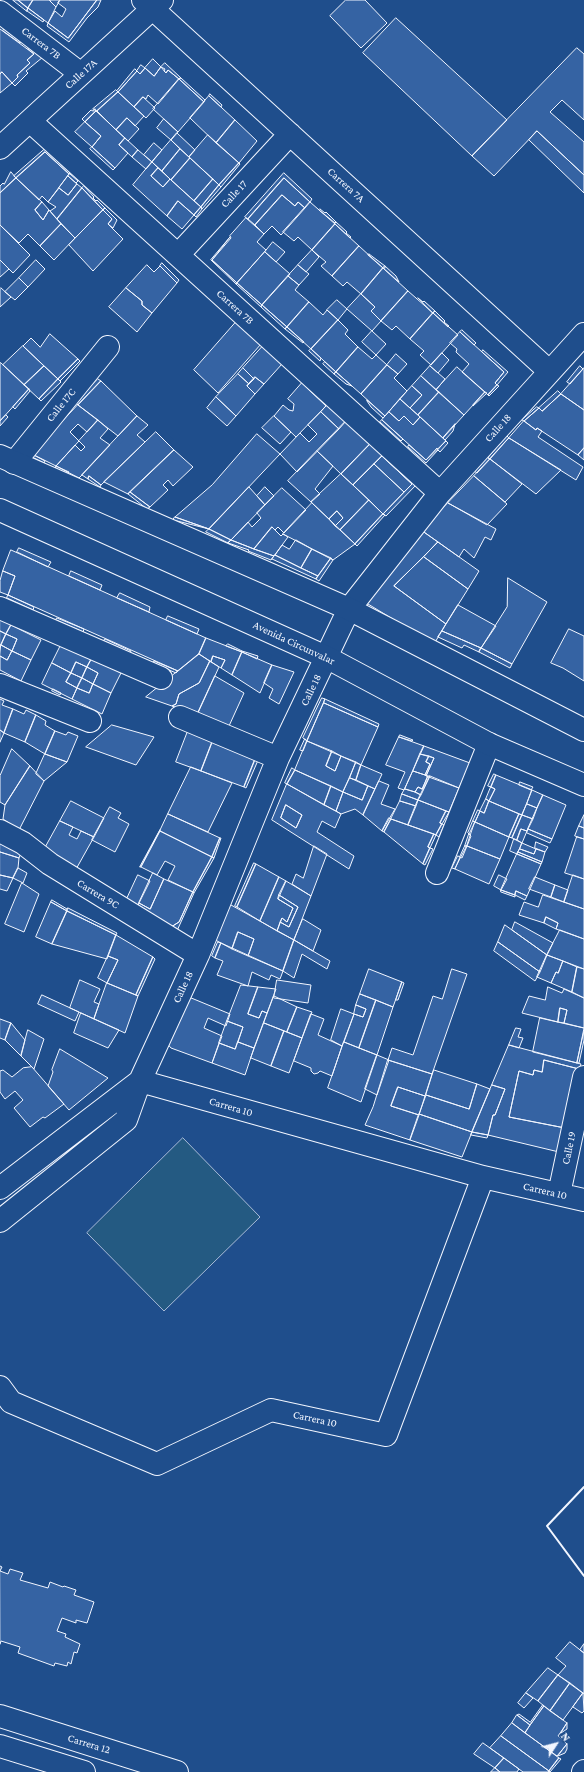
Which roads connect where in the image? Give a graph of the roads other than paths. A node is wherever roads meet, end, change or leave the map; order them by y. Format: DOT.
graph roads {
  1 [pos="153,3"];
  2 [pos="0,12"];
  3 [pos="81,74"];
  4 [pos="30,121"];
  5 [pos="290,134"];
  6 [pos="0,148"];
  7 [pos="178,255"];
  8 [pos="584,334"];
  9 [pos="108,347"];
  10 [pos="549,371"];
  11 [pos="7,460"];
  12 [pos="440,493"];
  13 [pos="1,515"];
  14 [pos="0,608"];
  15 [pos="349,610"];
  16 [pos="326,657"];
  17 [pos="161,678"];
  18 [pos="0,685"];
  19 [pos="180,717"];
  20 [pos="90,721"];
  21 [pos="584,730"];
  22 [pos="488,744"];
  23 [pos="278,758"];
  24 [pos="584,785"];
  25 [pos="0,831"];
  26 [pos="437,873"];
  27 [pos="198,955"];
  28 [pos="584,1077"];
  29 [pos="140,1081"];
  30 [pos="483,1177"];
  31 [pos="0,1188"];
  32 [pos="559,1194"];
  33 [pos="584,1200"];
  34 [pos="5,1211"];
  35 [pos="0,1387"];
  36 [pos="0,1716"];
  37 [pos="0,1746"];
  38 [pos="84,1772"];
  39 [pos="177,1772"];
  1 -- 3 [label="street, Calle 17A"];
  1 -- 5 [label="street, Carrera 7A"];
  2 -- 3 [label="street, Carrera 7B"];
  3 -- 4 [label="street, Calle 17A"];
  4 -- 6 [label="street, Calle 17A"];
  4 -- 7 [label="street, Carrera 7B"];
  5 -- 7 [label="street, Calle 17"];
  5 -- 10 [label="street, Carrera 7A"];
  7 -- 12 [label="street, Carrera 7B"];
  8 -- 10 [label="street, Calle 18"];
  9 -- 11 [label="street, Calle 17C"];
  10 -- 12 [label="street, Calle 18"];
  11 -- 15 [label="street"];
  12 -- 15 [label="street, Calle 18"];
  13 -- 16 [label="street, Avenida Circunvalar"];
  14 -- 17 [label="street"];
  15 -- 16 [label="street, Calle 18"];
  15 -- 21 [label="street"];
  16 -- 22 [label="street, Avenida Circunvalar"];
  16 -- 23 [label="street, Calle 18"];
  18 -- 20 [label="street"];
  19 -- 23 [label="street"];
  22 -- 24 [label="street, Avenida Circunvalar"];
  22 -- 26 [label="street"];
  23 -- 27 [label="street, Calle 18"];
  25 -- 27 [label="street, Carrera 9C"];
  27 -- 29 [label="street, Calle 18"];
  28 -- 32 [label="street, Calle 19"];
  29 -- 30 [label="street, Carrera 10"];
  29 -- 31 [label="street, Calle 18"];
  29 -- 34 [label="street, Calle 18"];
  30 -- 32 [label="street, Carrera 10"];
  30 -- 35 [label="street, Carrera 10"];
  32 -- 33 [label="street, Carrera 10"];
  36 -- 39 [label="street, Carrera 12"];
  37 -- 38 [label="street"];
}
